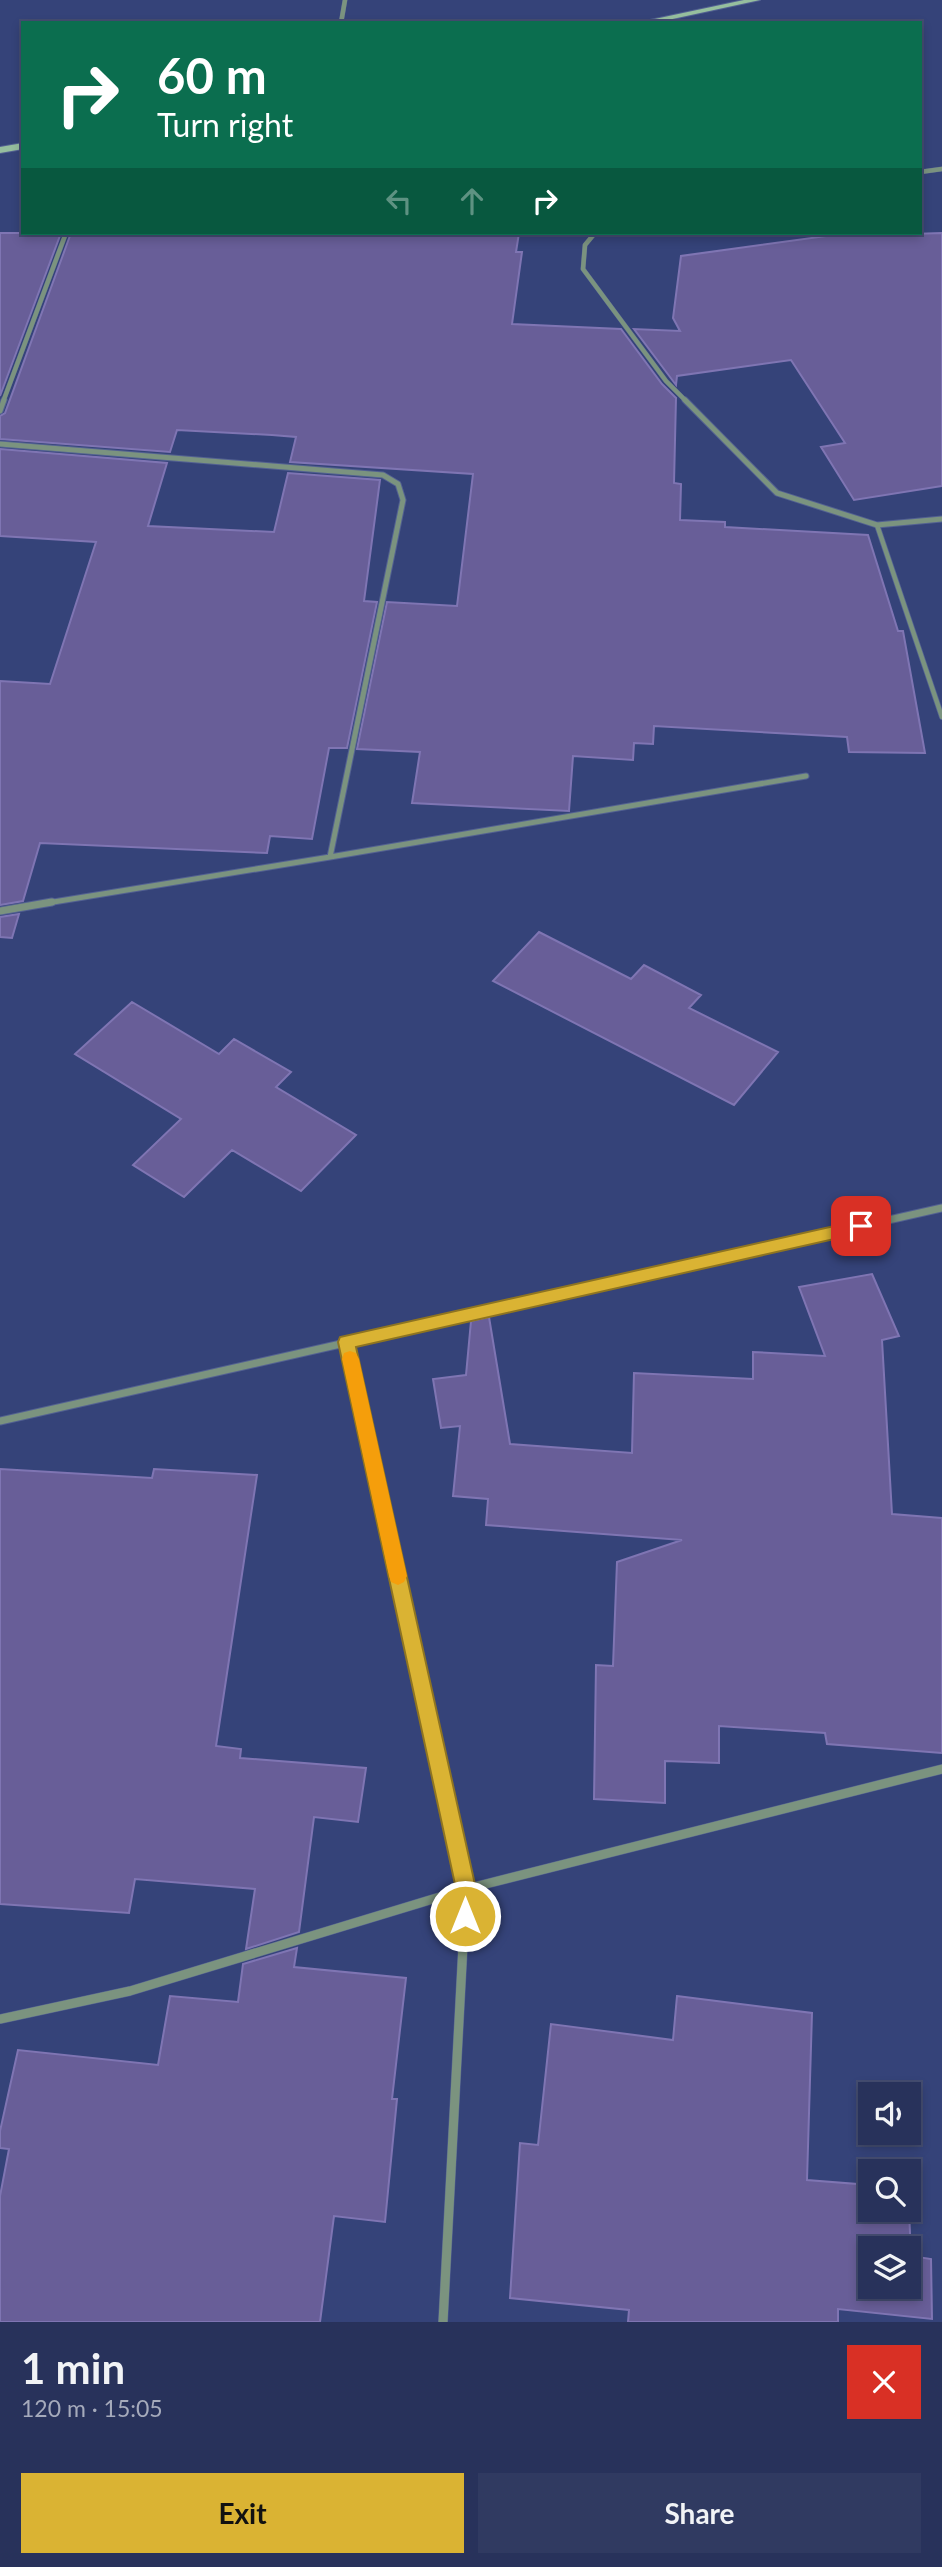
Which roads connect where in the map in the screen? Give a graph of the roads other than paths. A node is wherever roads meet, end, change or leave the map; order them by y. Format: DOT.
graph roads {
  1 [pos="345,0"];
  2 [pos="756,0"];
  3 [pos="341,21"];
  4 [pos="650,21"];
  5 [pos="21,146"];
  6 [pos="0,150"];
  7 [pos="942,169"];
  8 [pos="922,172"];
  9 [pos="65,235"];
  10 [pos="593,235"];
  11 [pos="0,411"];
  12 [pos="0,444"];
  13 [pos="942,519"];
  14 [pos="877,525"];
  15 [pos="942,717"];
  16 [pos="806,776"];
  17 [pos="330,857"];
  18 [pos="0,911"];
  19 [pos="942,1208"];
  20 [pos="346,1342"];
  21 [pos="0,1421"];
  22 [pos="942,1769"];
  23 [pos="466,1889"];
  24 [pos="0,2019"];
  25 [pos="443,2322"];
  1 -- 3 [label="street"];
  2 -- 4 [label="main road"];
  5 -- 6 [label="main road"];
  7 -- 8 [label="street"];
  9 -- 11 [label="street"];
  10 -- 14 [label="street"];
  12 -- 17 [label="street"];
  13 -- 14 [label="street"];
  14 -- 15 [label="lane"];
  16 -- 17 [label="street"];
  17 -- 18 [label="street"];
  19 -- 20 [label="street"];
  20 -- 21 [label="street"];
  20 -- 23 [label="street"];
  22 -- 23 [label="street"];
  23 -- 24 [label="street"];
  23 -- 25 [label="street"];
}
